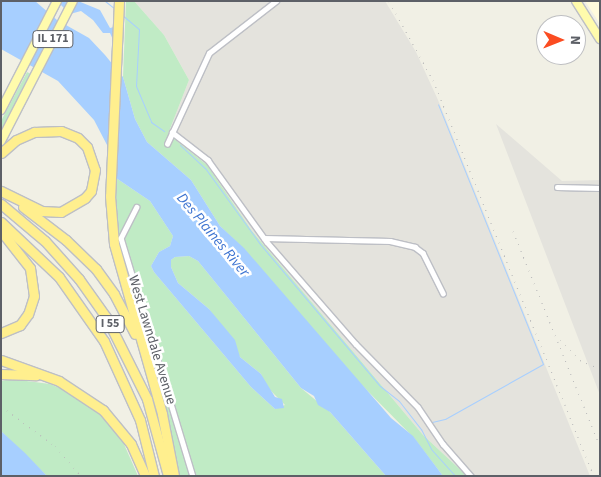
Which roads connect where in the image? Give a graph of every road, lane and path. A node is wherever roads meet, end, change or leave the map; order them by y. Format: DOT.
graph roads {
  1 [pos="57,1"];
  2 [pos="73,1"];
  3 [pos="119,1"];
  4 [pos="276,1"];
  5 [pos="577,2"];
  6 [pos="600,39"];
  7 [pos="1,110"];
  8 [pos="172,132"];
  9 [pos="1,141"];
  10 [pos="167,144"];
  11 [pos="1,153"];
  12 [pos="557,187"];
  13 [pos="600,188"];
  14 [pos="1,191"];
  15 [pos="1,204"];
  16 [pos="137,207"];
  17 [pos="1,222"];
  18 [pos="1,231"];
  19 [pos="264,238"];
  20 [pos="443,293"];
  21 [pos="1,333"];
  22 [pos="1,360"];
  23 [pos="148,364"];
  24 [pos="1,374"];
  25 [pos="72,389"];
  26 [pos="145,476"];
  27 [pos="154,476"];
  28 [pos="168,476"];
  29 [pos="174,476"];
  30 [pos="193,476"];
  31 [pos="471,476"];
  1 -- 7 [label="main road, IL 171"];
  2 -- 9 [label="main road, IL 171"];
  3 -- 23 [label="highway"];
  4 -- 8 [label="street"];
  5 -- 6 [label="main road"];
  8 -- 10 [label="street"];
  8 -- 19 [label="street"];
  11 -- 14 [label="highway"];
  12 -- 13 [label="street"];
  14 -- 23 [label="highway"];
  15 -- 28 [label="highway, I 55"];
  16 -- 30 [label="street, West Lawndale Avenue"];
  17 -- 27 [label="highway, I 55"];
  18 -- 21 [label="highway"];
  19 -- 20 [label="street"];
  19 -- 31 [label="street"];
  22 -- 25 [label="highway"];
  23 -- 29 [label="highway"];
  24 -- 25 [label="highway"];
  25 -- 26 [label="highway"];
}
